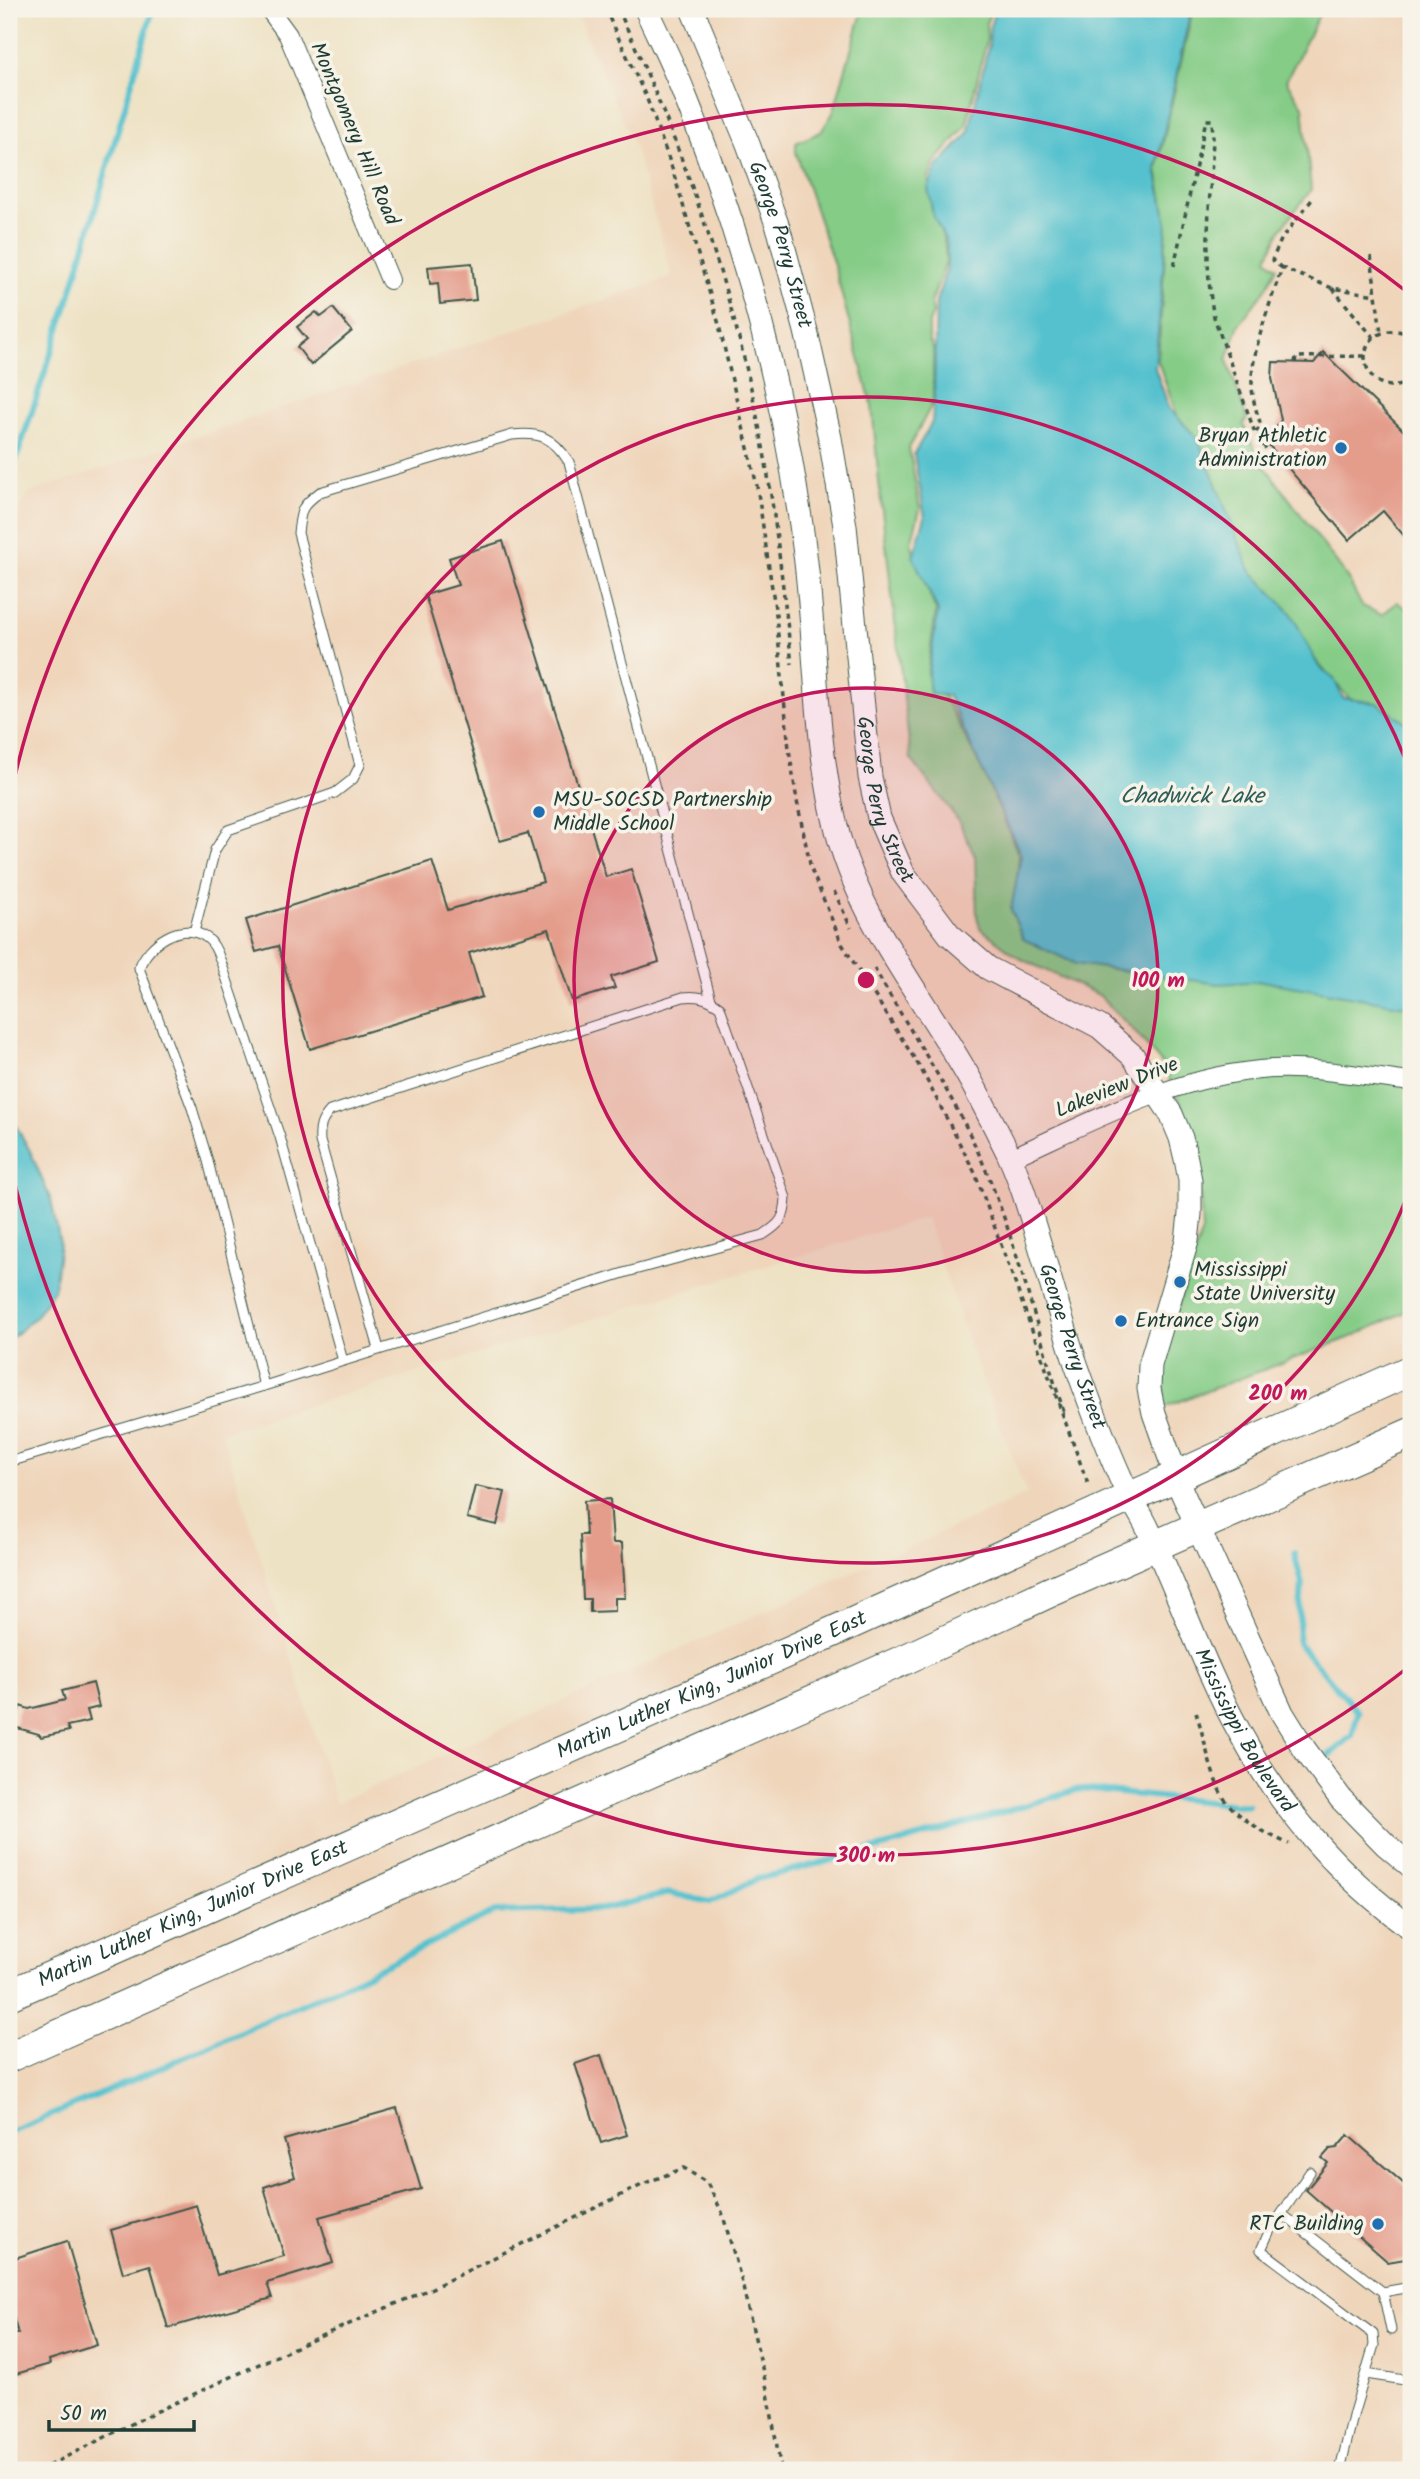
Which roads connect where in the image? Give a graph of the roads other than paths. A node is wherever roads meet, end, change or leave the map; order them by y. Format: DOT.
graph roads {
  1 [pos="270,9"];
  2 [pos="646,9"];
  3 [pos="692,9"];
  4 [pos="390,280"];
  5 [pos="194,932"];
  6 [pos="711,1000"];
  7 [pos="1411,1082"];
  8 [pos="1158,1091"];
  9 [pos="1010,1158"];
  10 [pos="379,1349"];
  11 [pos="343,1361"];
  12 [pos="1411,1370"];
  13 [pos="264,1386"];
  14 [pos="1411,1433"];
  15 [pos="9,1462"];
  16 [pos="1175,1475"];
  17 [pos="1130,1496"];
  18 [pos="1198,1527"];
  19 [pos="1155,1547"];
  20 [pos="1411,1866"];
  21 [pos="1411,1928"];
  22 [pos="9,1995"];
  23 [pos="9,2057"];
  24 [pos="1310,2172"];
  25 [pos="1282,2214"];
  26 [pos="1411,2287"];
  27 [pos="1383,2292"];
  28 [pos="1391,2330"];
  29 [pos="1366,2374"];
  30 [pos="1411,2381"];
  31 [pos="1340,2470"];
  1 -- 4 [label="street, Montgomery Hill Road"];
  2 -- 9 [label="street, George Perry Street"];
  3 -- 8 [label="street, George Perry Street"];
  5 -- 6 [label="lane"];
  5 -- 11 [label="lane"];
  5 -- 13 [label="lane"];
  6 -- 10 [label="lane"];
  6 -- 10 [label="lane"];
  7 -- 8 [label="street, Lakeview Drive"];
  8 -- 9 [label="street, Lakeview Drive"];
  8 -- 16 [label="street, George Perry Street"];
  9 -- 17 [label="street, George Perry Street"];
  10 -- 11 [label="lane"];
  11 -- 13 [label="lane"];
  12 -- 16 [label="main road, Martin Luther King, Junior Drive East"];
  13 -- 15 [label="lane"];
  14 -- 18 [label="main road"];
  16 -- 17 [label="main road, Martin Luther King, Junior Drive East"];
  16 -- 18 [label="street, Mississippi Boulevard"];
  17 -- 19 [label="street, Mississippi Boulevard"];
  17 -- 22 [label="main road, Martin Luther King, Junior Drive East"];
  18 -- 19 [label="main road"];
  18 -- 20 [label="street, Mississippi Boulevard"];
  19 -- 21 [label="street, Mississippi Boulevard"];
  19 -- 23 [label="main road"];
  24 -- 25 [label="lane"];
  25 -- 27 [label="lane"];
  25 -- 29 [label="lane"];
  26 -- 27 [label="lane"];
  27 -- 28 [label="lane"];
  29 -- 30 [label="lane"];
  29 -- 31 [label="lane"];
}
